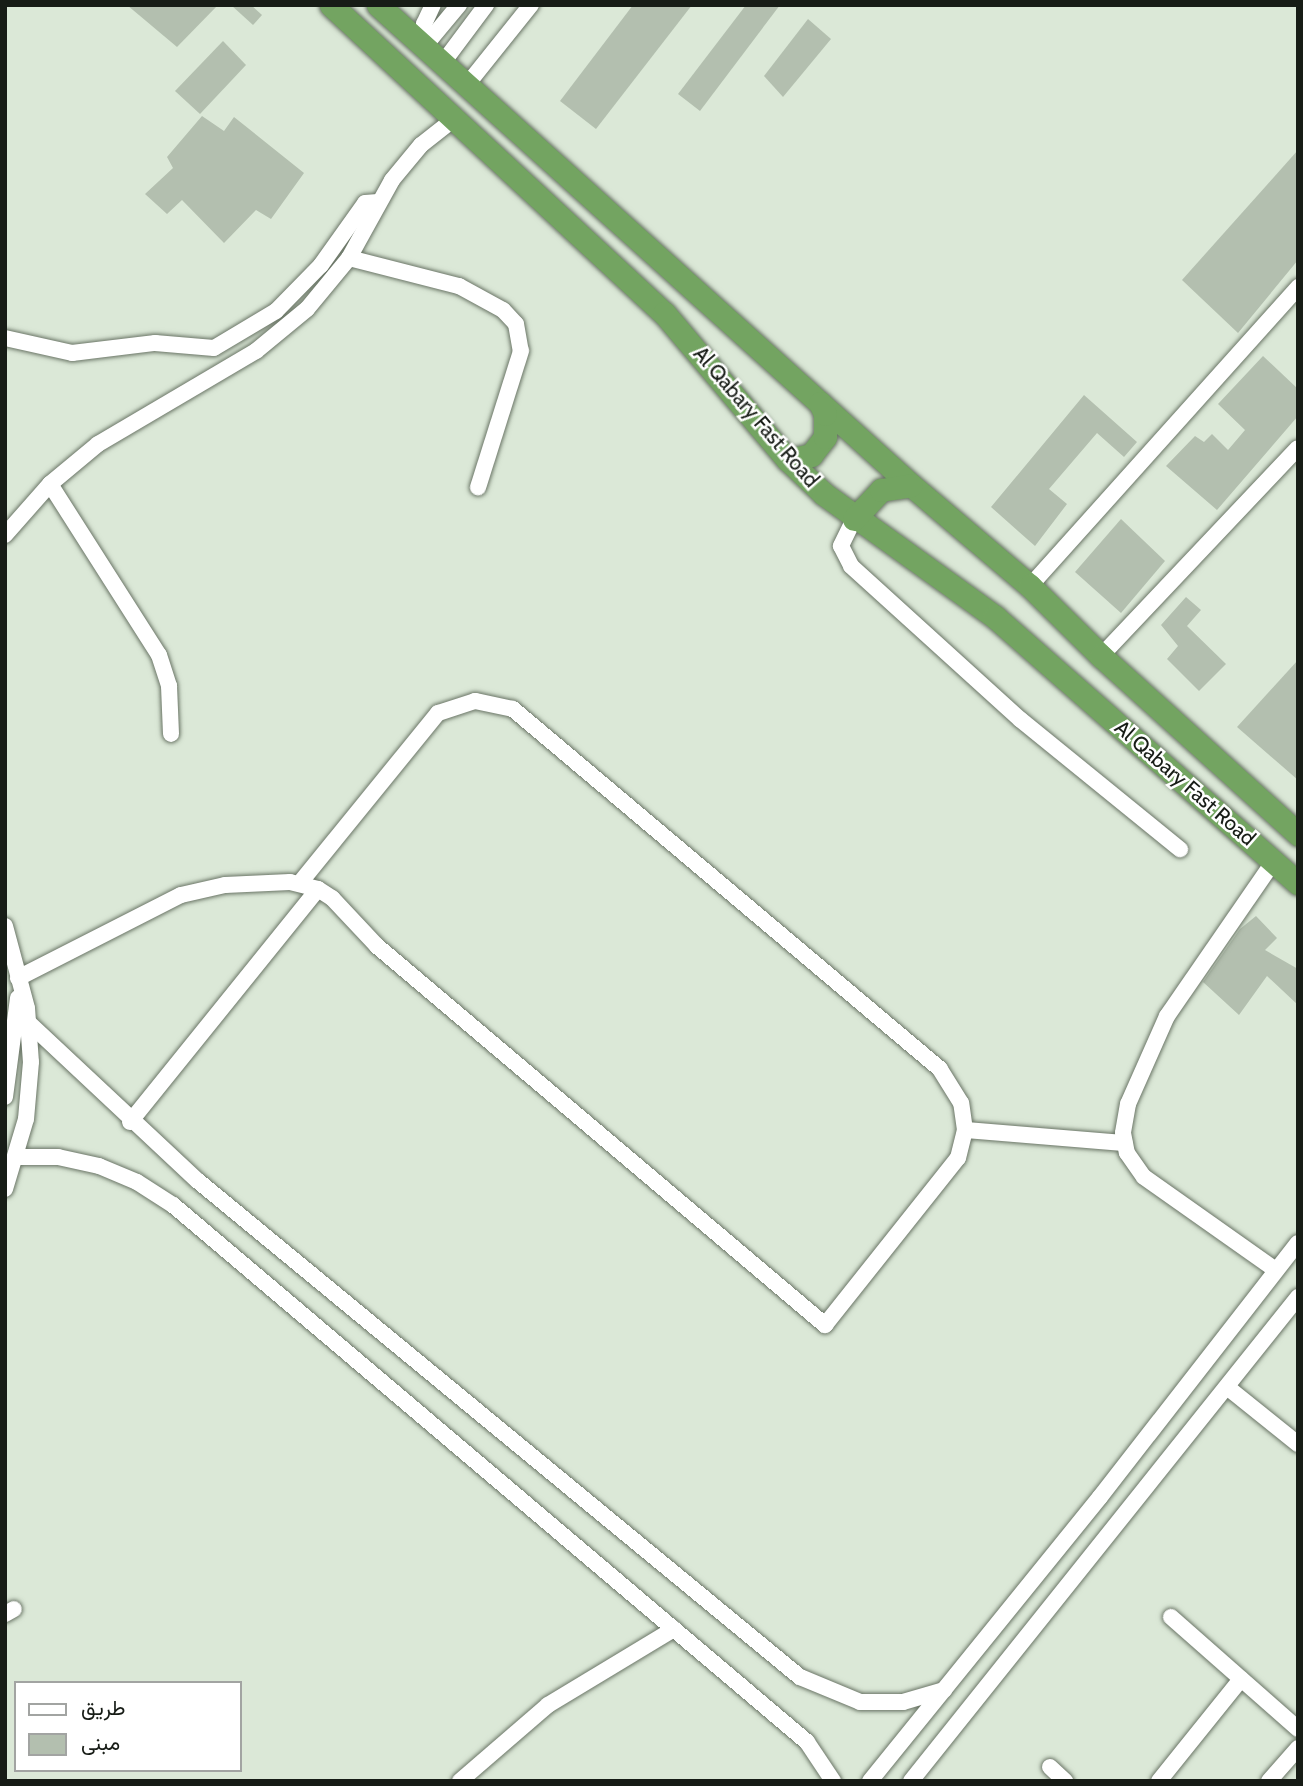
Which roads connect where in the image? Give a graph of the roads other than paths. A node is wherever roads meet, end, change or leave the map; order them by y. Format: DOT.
graph roads {
  1 [pos="331,5"];
  2 [pos="378,5"];
  3 [pos="433,5"];
  4 [pos="459,5"];
  5 [pos="486,5"];
  6 [pos="531,5"];
  7 [pos="424,47"];
  8 [pos="442,64"];
  9 [pos="466,86"];
  10 [pos="454,119"];
  11 [pos="378,202"];
  12 [pos="349,258"];
  13 [pos="1298,287"];
  14 [pos="5,338"];
  15 [pos="820,403"];
  16 [pos="1298,448"];
  17 [pos="788,460"];
  18 [pos="50,484"];
  19 [pos="911,485"];
  20 [pos="478,487"];
  21 [pos="854,519"];
  22 [pos="5,535"];
  23 [pos="1030,586"];
  24 [pos="1101,656"];
  25 [pos="171,734"];
  26 [pos="1296,828"];
  27 [pos="1180,849"];
  28 [pos="1274,861"];
  29 [pos="300,883"];
  30 [pos="1298,883"];
  31 [pos="318,889"];
  32 [pos="5,926"];
  33 [pos="18,978"];
  34 [pos="29,1023"];
  35 [pos="5,1097"];
  36 [pos="130,1122"];
  37 [pos="965,1130"];
  38 [pos="1124,1143"];
  39 [pos="17,1157"];
  40 [pos="5,1189"];
  41 [pos="1298,1243"];
  42 [pos="1276,1270"];
  43 [pos="1298,1297"];
  44 [pos="1227,1387"];
  45 [pos="1298,1444"];
  46 [pos="1171,1617"];
  47 [pos="674,1629"];
  48 [pos="1241,1679"];
  49 [pos="944,1690"];
  50 [pos="1298,1729"];
  51 [pos="1298,1748"];
  52 [pos="1049,1768"];
  53 [pos="460,1781"];
  54 [pos="833,1781"];
  55 [pos="870,1781"];
  56 [pos="911,1781"];
  57 [pos="1065,1781"];
  58 [pos="1159,1781"];
  59 [pos="1269,1781"];
  1 -- 10 [label="highway, Al Qabary Fast Road"];
  2 -- 7 [label="highway, Al Qabary Fast Road"];
  3 -- 7 [label="street"];
  4 -- 7 [label="street"];
  5 -- 8 [label="street"];
  6 -- 9 [label="street"];
  7 -- 8 [label="highway, Al Qabary Fast Road"];
  8 -- 9 [label="highway, Al Qabary Fast Road"];
  9 -- 15 [label="highway, Al Qabary Fast Road"];
  10 -- 11 [label="street"];
  10 -- 17 [label="highway, Al Qabary Fast Road"];
  11 -- 12 [label="street"];
  11 -- 14 [label="street"];
  12 -- 18 [label="street"];
  12 -- 20 [label="street"];
  13 -- 23 [label="street"];
  15 -- 17 [label="highway"];
  15 -- 19 [label="highway, Al Qabary Fast Road"];
  16 -- 24 [label="street"];
  17 -- 21 [label="highway, Al Qabary Fast Road"];
  18 -- 22 [label="street"];
  18 -- 25 [label="street"];
  19 -- 21 [label="highway"];
  19 -- 23 [label="highway, Al Qabary Fast Road"];
  21 -- 27 [label="street"];
  21 -- 28 [label="highway, Al Qabary Fast Road"];
  23 -- 24 [label="highway, Al Qabary Fast Road"];
  24 -- 26 [label="highway, Al Qabary Fast Road"];
  28 -- 30 [label="highway, Al Qabary Fast Road"];
  28 -- 38 [label="street"];
  29 -- 31 [label="street"];
  29 -- 33 [label="street"];
  29 -- 37 [label="street"];
  31 -- 36 [label="street"];
  31 -- 37 [label="street"];
  32 -- 33 [label="street"];
  33 -- 34 [label="street"];
  33 -- 35 [label="street"];
  34 -- 36 [label="street"];
  34 -- 39 [label="street"];
  36 -- 49 [label="street"];
  37 -- 38 [label="street"];
  38 -- 42 [label="street"];
  39 -- 40 [label="street"];
  39 -- 47 [label="street"];
  41 -- 42 [label="street"];
  42 -- 49 [label="street"];
  43 -- 44 [label="street"];
  44 -- 45 [label="street"];
  44 -- 56 [label="street"];
  46 -- 48 [label="street"];
  47 -- 53 [label="street"];
  47 -- 54 [label="street"];
  48 -- 50 [label="street"];
  48 -- 58 [label="street"];
  49 -- 55 [label="street"];
  51 -- 59 [label="street"];
  52 -- 57 [label="street"];
}
